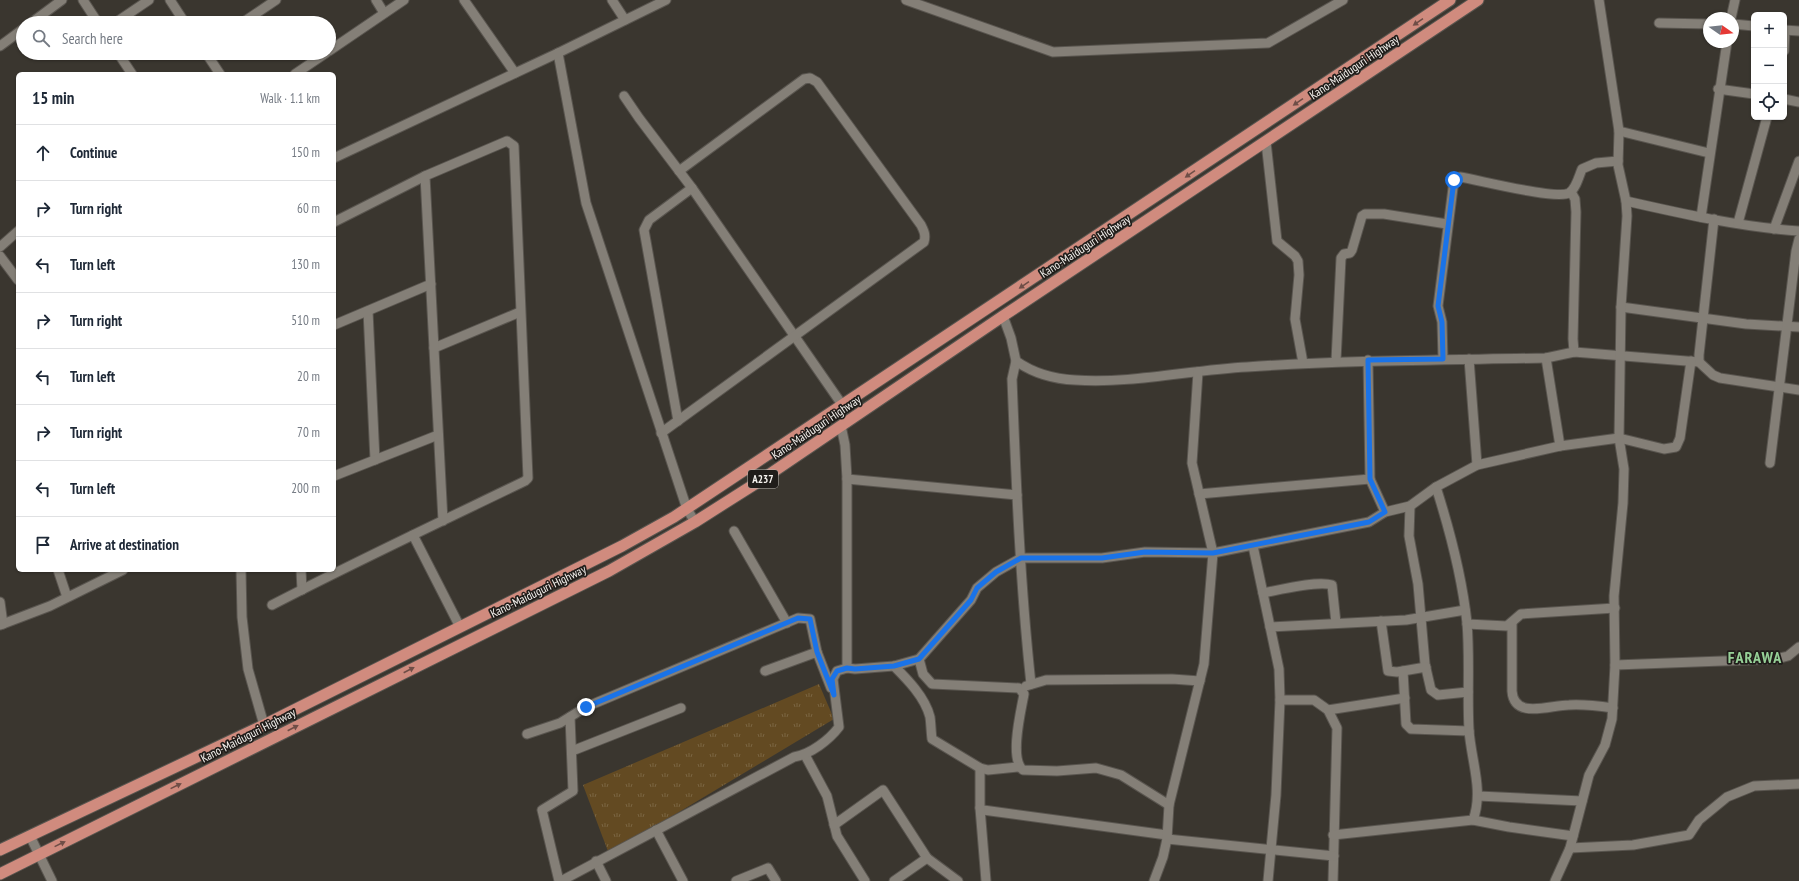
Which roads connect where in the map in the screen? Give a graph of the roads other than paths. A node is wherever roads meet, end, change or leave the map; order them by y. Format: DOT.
graph roads {
  1 [pos="62,0"];
  2 [pos="83,0"];
  3 [pos="149,0"];
  4 [pos="170,0"];
  5 [pos="276,0"];
  6 [pos="376,0"];
  7 [pos="404,0"];
  8 [pos="464,0"];
  9 [pos="612,0"];
  10 [pos="666,0"];
  11 [pos="906,0"];
  12 [pos="1343,0"];
  13 [pos="1450,0"];
  14 [pos="1478,0"];
  15 [pos="1599,0"];
  16 [pos="1735,0"];
  17 [pos="1732,12"];
  18 [pos="384,13"];
  19 [pos="40,16"];
  20 [pos="93,16"];
  21 [pos="125,16"];
  22 [pos="180,16"];
  23 [pos="252,16"];
  24 [pos="625,20"];
  25 [pos="1659,23"];
  26 [pos="1703,24"];
  27 [pos="1739,25"];
  28 [pos="1751,26"];
  29 [pos="1787,30"];
  30 [pos="1799,31"];
  31 [pos="16,34"];
  32 [pos="0,46"];
  33 [pos="336,46"];
  34 [pos="1725,48"];
  35 [pos="558,53"];
  36 [pos="123,60"];
  37 [pos="211,60"];
  38 [pos="316,60"];
  39 [pos="131,72"];
  40 [pos="219,72"];
  41 [pos="298,72"];
  42 [pos="515,73"];
  43 [pos="1718,89"];
  44 [pos="1751,94"];
  45 [pos="624,96"];
  46 [pos="1787,100"];
  47 [pos="1799,102"];
  48 [pos="1766,120"];
  49 [pos="1620,131"];
  50 [pos="1266,142"];
  51 [pos="1709,153"];
  52 [pos="336,157"];
  53 [pos="1618,161"];
  54 [pos="1799,161"];
  55 [pos="679,171"];
  56 [pos="425,176"];
  57 [pos="692,188"];
  58 [pos="1571,192"];
  59 [pos="1626,201"];
  60 [pos="1701,217"];
  61 [pos="1714,219"];
  62 [pos="336,221"];
  63 [pos="1738,223"];
  64 [pos="1447,224"];
  65 [pos="1774,229"];
  66 [pos="1799,231"];
  67 [pos="16,233"];
  68 [pos="1799,239"];
  69 [pos="0,247"];
  70 [pos="0,256"];
  71 [pos="16,277"];
  72 [pos="431,284"];
  73 [pos="1621,307"];
  74 [pos="368,311"];
  75 [pos="520,312"];
  76 [pos="1002,316"];
  77 [pos="1703,318"];
  78 [pos="336,324"];
  79 [pos="1786,327"];
  80 [pos="1799,327"];
  81 [pos="795,337"];
  82 [pos="434,348"];
  83 [pos="1574,352"];
  84 [pos="1620,355"];
  85 [pos="1546,358"];
  86 [pos="1443,359"];
  87 [pos="1469,359"];
  88 [pos="1368,360"];
  89 [pos="1016,361"];
  90 [pos="1336,361"];
  91 [pos="1695,362"];
  92 [pos="1303,363"];
  93 [pos="1198,372"];
  94 [pos="1780,389"];
  95 [pos="1799,390"];
  96 [pos="843,406"];
  97 [pos="678,420"];
  98 [pos="841,426"];
  99 [pos="661,433"];
  100 [pos="438,435"];
  101 [pos="1620,438"];
  102 [pos="1560,446"];
  103 [pos="375,460"];
  104 [pos="1770,463"];
  105 [pos="1477,465"];
  106 [pos="336,475"];
  107 [pos="847,479"];
  108 [pos="1370,479"];
  109 [pos="1436,487"];
  110 [pos="1199,494"];
  111 [pos="1017,495"];
  112 [pos="1410,506"];
  113 [pos="687,509"];
  114 [pos="1385,512"];
  115 [pos="443,521"];
  116 [pos="695,522"];
  117 [pos="734,531"];
  118 [pos="414,535"];
  119 [pos="1253,546"];
  120 [pos="1213,553"];
  121 [pos="1021,558"];
  122 [pos="59,572"];
  123 [pos="119,572"];
  124 [pos="241,572"];
  125 [pos="301,572"];
  126 [pos="302,590"];
  127 [pos="1263,593"];
  128 [pos="67,597"];
  129 [pos="0,602"];
  130 [pos="272,605"];
  131 [pos="1614,608"];
  132 [pos="1465,610"];
  133 [pos="1421,617"];
  134 [pos="1382,621"];
  135 [pos="787,623"];
  136 [pos="1336,623"];
  137 [pos="1512,623"];
  138 [pos="1467,624"];
  139 [pos="2,625"];
  140 [pos="1270,626"];
  141 [pos="460,627"];
  142 [pos="1799,647"];
  143 [pos="817,652"];
  144 [pos="919,659"];
  145 [pos="1616,665"];
  146 [pos="894,666"];
  147 [pos="1426,667"];
  148 [pos="847,668"];
  149 [pos="765,671"];
  150 [pos="1403,671"];
  151 [pos="1200,681"];
  152 [pos="1031,684"];
  153 [pos="1019,688"];
  154 [pos="1468,692"];
  155 [pos="834,695"];
  156 [pos="1405,698"];
  157 [pos="1280,700"];
  158 [pos="681,708"];
  159 [pos="1613,708"];
  160 [pos="1328,710"];
  161 [pos="570,717"];
  162 [pos="264,725"];
  163 [pos="1469,731"];
  164 [pos="527,734"];
  165 [pos="572,751"];
  166 [pos="805,755"];
  167 [pos="1018,766"];
  168 [pos="980,768"];
  169 [pos="1799,784"];
  170 [pos="1478,796"];
  171 [pos="1582,801"];
  172 [pos="1169,805"];
  173 [pos="980,808"];
  174 [pos="1473,820"];
  175 [pos="834,825"];
  176 [pos="656,830"];
  177 [pos="1334,835"];
  178 [pos="30,836"];
  179 [pos="1574,836"];
  180 [pos="1167,837"];
  181 [pos="1570,848"];
  182 [pos="0,850"];
  183 [pos="1270,850"];
  184 [pos="38,854"];
  185 [pos="1334,856"];
  186 [pos="927,858"];
  187 [pos="596,861"];
  188 [pos="0,874"];
  189 [pos="52,881"];
  190 [pos="560,881"];
  191 [pos="606,881"];
  192 [pos="683,881"];
  193 [pos="736,881"];
  194 [pos="776,881"];
  195 [pos="864,881"];
  196 [pos="894,881"];
  197 [pos="958,881"];
  198 [pos="986,881"];
  199 [pos="1154,881"];
  200 [pos="1268,881"];
  201 [pos="1333,881"];
  202 [pos="1555,881"];
  1 -- 19 [label="street"];
  2 -- 20 [label="street"];
  3 -- 21 [label="street"];
  4 -- 22 [label="street"];
  5 -- 23 [label="street"];
  6 -- 18 [label="street"];
  7 -- 18 [label="street"];
  8 -- 42 [label="street"];
  9 -- 24 [label="street"];
  10 -- 24 [label="street"];
  11 -- 12 [label="street"];
  13 -- 96 [label="highway, Kano-Maiduguri Highway / A237, one-way"];
  14 -- 50 [label="highway, Kano-Maiduguri Highway / A237"];
  15 -- 49 [label="street"];
  16 -- 17 [label="street"];
  18 -- 33 [label="street"];
  24 -- 35 [label="street"];
  25 -- 26 [label="street"];
  27 -- 28 [label="street"];
  29 -- 30 [label="street"];
  31 -- 32 [label="street"];
  34 -- 43 [label="street"];
  35 -- 42 [label="street"];
  35 -- 99 [label="street"];
  36 -- 39 [label="street"];
  37 -- 40 [label="street"];
  38 -- 41 [label="street"];
  42 -- 52 [label="street"];
  43 -- 44 [label="street"];
  43 -- 51 [label="street"];
  45 -- 55 [label="street"];
  46 -- 47 [label="street"];
  48 -- 63 [label="street"];
  49 -- 51 [label="street"];
  49 -- 53 [label="street"];
  50 -- 76 [label="highway, Kano-Maiduguri Highway / A237"];
  50 -- 92 [label="street"];
  51 -- 60 [label="street"];
  53 -- 58 [label="street"];
  53 -- 59 [label="street"];
  54 -- 65 [label="street"];
  55 -- 57 [label="street"];
  55 -- 81 [label="street"];
  56 -- 62 [label="street"];
  56 -- 72 [label="street"];
  56 -- 75 [label="street"];
  57 -- 81 [label="street"];
  57 -- 97 [label="street"];
  58 -- 64 [label="street"];
  58 -- 83 [label="street"];
  59 -- 60 [label="street"];
  59 -- 73 [label="street"];
  60 -- 61 [label="street"];
  61 -- 63 [label="street"];
  61 -- 77 [label="street"];
  63 -- 65 [label="street"];
  64 -- 86 [label="street"];
  64 -- 90 [label="street"];
  65 -- 66 [label="street"];
  67 -- 69 [label="street"];
  68 -- 79 [label="street"];
  70 -- 71 [label="street"];
  72 -- 74 [label="street"];
  72 -- 82 [label="street"];
  73 -- 77 [label="street"];
  73 -- 84 [label="street"];
  74 -- 78 [label="street"];
  74 -- 103 [label="street"];
  75 -- 82 [label="street"];
  75 -- 115 [label="street"];
  76 -- 89 [label="street"];
  76 -- 98 [label="highway, Kano-Maiduguri Highway / A237"];
  77 -- 79 [label="street"];
  77 -- 91 [label="street"];
  79 -- 80 [label="street"];
  79 -- 94 [label="street"];
  81 -- 96 [label="street"];
  81 -- 97 [label="street"];
  82 -- 100 [label="street"];
  83 -- 84 [label="street"];
  83 -- 85 [label="street"];
  84 -- 91 [label="street"];
  84 -- 101 [label="street"];
  85 -- 87 [label="street"];
  85 -- 102 [label="street"];
  86 -- 87 [label="street"];
  86 -- 88 [label="street"];
  87 -- 105 [label="street"];
  88 -- 90 [label="street"];
  88 -- 108 [label="street"];
  89 -- 93 [label="street"];
  89 -- 111 [label="street"];
  90 -- 92 [label="street"];
  91 -- 94 [label="street"];
  91 -- 101 [label="street"];
  92 -- 93 [label="street"];
  93 -- 110 [label="street"];
  94 -- 95 [label="street"];
  94 -- 104 [label="street"];
  96 -- 113 [label="highway, Kano-Maiduguri Highway / A237"];
  97 -- 99 [label="street"];
  98 -- 107 [label="street"];
  98 -- 116 [label="highway, Kano-Maiduguri Highway / A237"];
  99 -- 113 [label="street"];
  100 -- 103 [label="street"];
  100 -- 115 [label="street"];
  101 -- 102 [label="street"];
  101 -- 131 [label="street"];
  102 -- 105 [label="street"];
  103 -- 106 [label="street"];
  105 -- 109 [label="street"];
  107 -- 111 [label="street"];
  107 -- 148 [label="street"];
  108 -- 110 [label="street"];
  108 -- 114 [label="street"];
  109 -- 112 [label="street"];
  109 -- 132 [label="street"];
  110 -- 120 [label="street"];
  111 -- 121 [label="street"];
  112 -- 114 [label="street"];
  112 -- 133 [label="street"];
  113 -- 116 [label="street"];
  113 -- 141 [label="highway, Kano-Maiduguri Highway / A237"];
  114 -- 119 [label="street"];
  115 -- 118 [label="street"];
  184 -- 116 [label="highway, Kano-Maiduguri Highway / A237, one-way"];
  117 -- 135 [label="street"];
  118 -- 126 [label="street"];
  118 -- 141 [label="street"];
  119 -- 120 [label="street"];
  119 -- 127 [label="street"];
  120 -- 121 [label="street"];
  120 -- 151 [label="street"];
  121 -- 144 [label="street"];
  121 -- 152 [label="street"];
  122 -- 128 [label="street"];
  123 -- 128 [label="street"];
  124 -- 162 [label="street"];
  125 -- 126 [label="street"];
  126 -- 130 [label="street"];
  127 -- 136 [label="street"];
  127 -- 140 [label="street"];
  128 -- 139 [label="street"];
  129 -- 139 [label="street"];
  131 -- 137 [label="street"];
  131 -- 145 [label="street"];
  132 -- 133 [label="street"];
  132 -- 138 [label="street"];
  133 -- 134 [label="street"];
  133 -- 147 [label="street"];
  134 -- 136 [label="street"];
  134 -- 150 [label="street"];
  135 -- 143 [label="street"];
  135 -- 161 [label="street"];
  136 -- 140 [label="street"];
  137 -- 138 [label="street"];
  137 -- 159 [label="street"];
  138 -- 154 [label="street"];
  140 -- 157 [label="street"];
  141 -- 162 [label="highway, Kano-Maiduguri Highway / A237"];
  142 -- 145 [label="street"];
  143 -- 149 [label="street"];
  143 -- 155 [label="street"];
  144 -- 146 [label="street"];
  144 -- 153 [label="street"];
  145 -- 159 [label="street"];
  146 -- 148 [label="street"];
  146 -- 168 [label="street"];
  147 -- 150 [label="street"];
  147 -- 154 [label="street"];
  148 -- 155 [label="street"];
  150 -- 156 [label="street"];
  151 -- 152 [label="street"];
  151 -- 172 [label="street"];
  152 -- 153 [label="street"];
  153 -- 167 [label="street"];
  154 -- 163 [label="street"];
  155 -- 166 [label="street"];
  156 -- 160 [label="street"];
  156 -- 163 [label="street"];
  157 -- 160 [label="street"];
  157 -- 183 [label="street"];
  158 -- 165 [label="street"];
  159 -- 171 [label="street"];
  160 -- 177 [label="street"];
  161 -- 164 [label="street"];
  161 -- 165 [label="street"];
  162 -- 178 [label="highway, Kano-Maiduguri Highway / A237"];
  163 -- 170 [label="street"];
  165 -- 190 [label="street"];
  166 -- 175 [label="street"];
  166 -- 176 [label="street"];
  167 -- 168 [label="street"];
  167 -- 172 [label="street"];
  168 -- 173 [label="street"];
  169 -- 181 [label="street"];
  170 -- 171 [label="street"];
  170 -- 174 [label="street"];
  171 -- 179 [label="street"];
  172 -- 180 [label="street"];
  173 -- 180 [label="street"];
  173 -- 198 [label="street"];
  174 -- 177 [label="street"];
  174 -- 179 [label="street"];
  175 -- 186 [label="street"];
  175 -- 195 [label="street"];
  176 -- 187 [label="street"];
  176 -- 192 [label="street"];
  177 -- 185 [label="street"];
  178 -- 182 [label="highway, Kano-Maiduguri Highway / A237"];
  178 -- 184 [label="street"];
  179 -- 181 [label="street"];
  180 -- 183 [label="street"];
  180 -- 199 [label="street"];
  181 -- 202 [label="street"];
  183 -- 185 [label="street"];
  183 -- 200 [label="street"];
  184 -- 188 [label="highway, Kano-Maiduguri Highway / A237"];
  184 -- 189 [label="street"];
  185 -- 201 [label="street"];
  186 -- 196 [label="street"];
  186 -- 197 [label="street"];
  187 -- 190 [label="street"];
  187 -- 191 [label="street"];
  193 -- 194 [label="street"];
}
